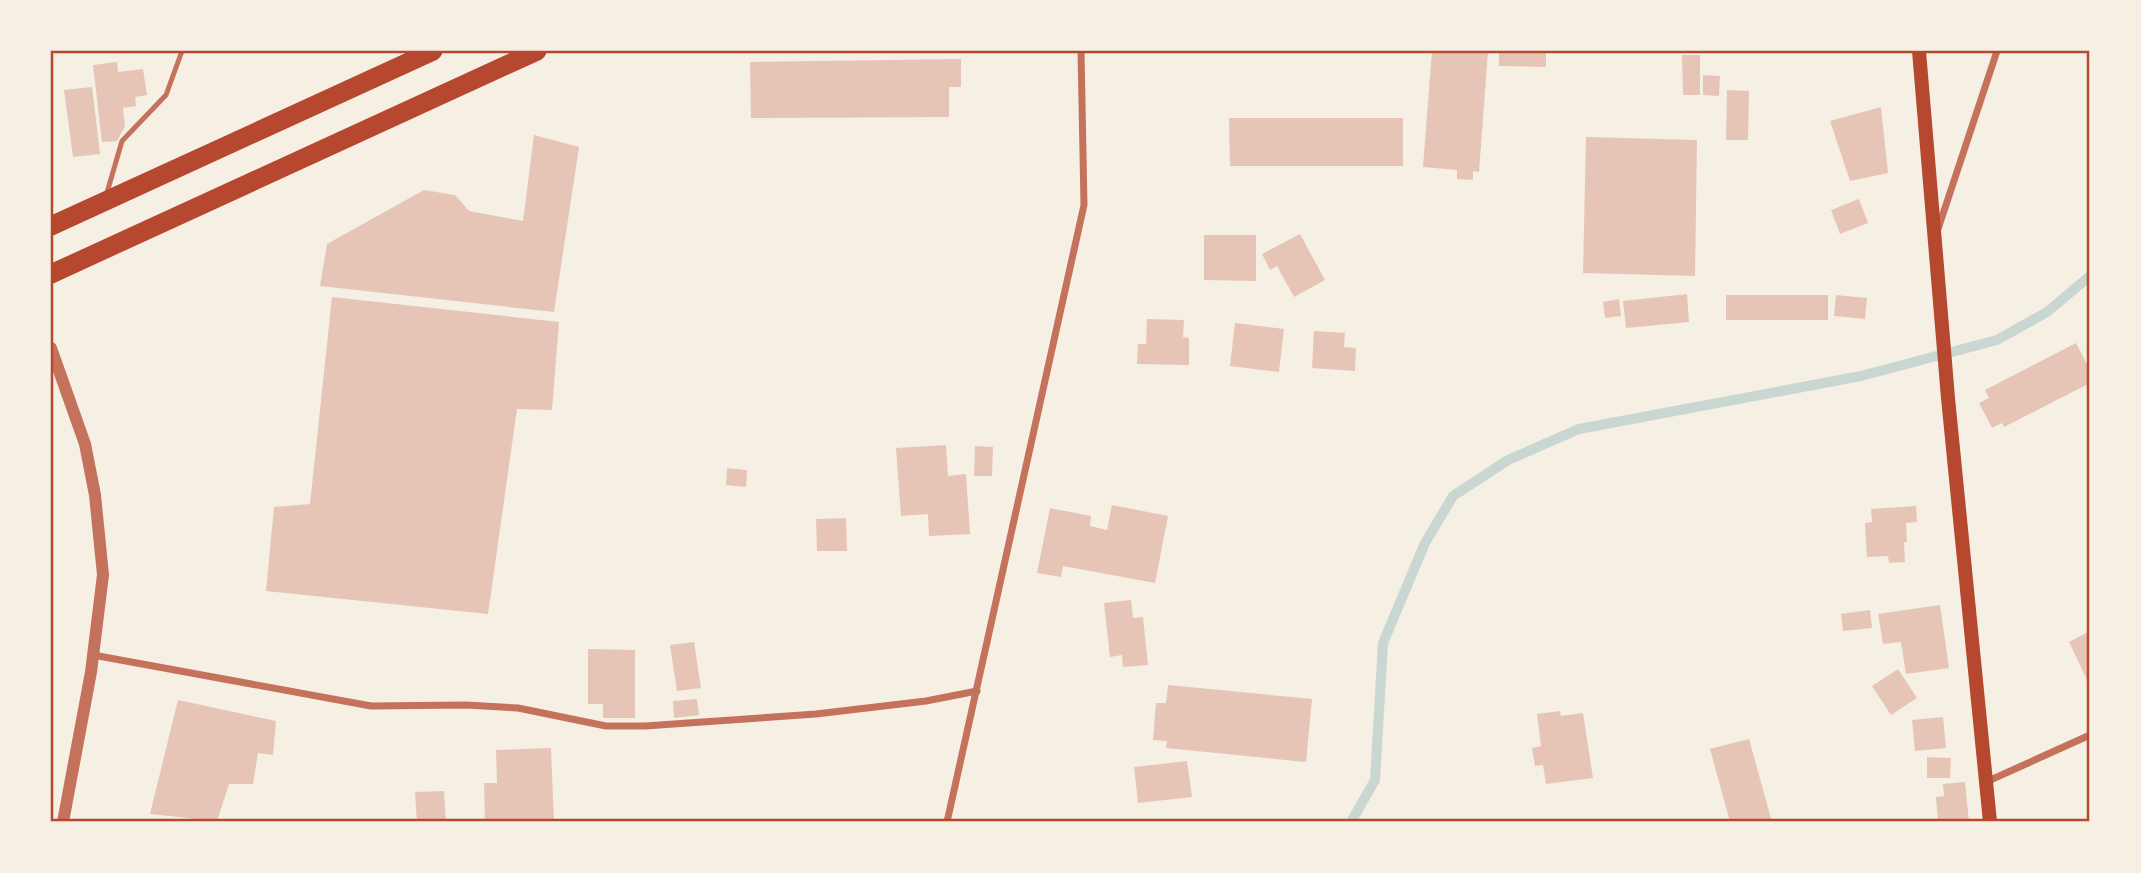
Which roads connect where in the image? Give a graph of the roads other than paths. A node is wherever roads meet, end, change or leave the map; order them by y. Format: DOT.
graph roads {
  1 [pos="182,51"];
  2 [pos="433,51"];
  3 [pos="537,51"];
  4 [pos="1081,51"];
  5 [pos="1919,51"];
  6 [pos="1997,51"];
  7 [pos="104,202"];
  8 [pos="51,226"];
  9 [pos="1935,239"];
  10 [pos="51,275"];
  11 [pos="51,348"];
  12 [pos="93,655"];
  13 [pos="977,691"];
  14 [pos="2090,735"];
  15 [pos="1986,782"];
  16 [pos="63,822"];
  17 [pos="947,822"];
  18 [pos="1990,822"];
  1 -- 7 [label="lane"];
  2 -- 7 [label="highway"];
  3 -- 10 [label="highway"];
  4 -- 13 [label="street"];
  5 -- 9 [label="main road"];
  6 -- 9 [label="street"];
  7 -- 8 [label="highway"];
  9 -- 15 [label="main road"];
  11 -- 12 [label="street"];
  12 -- 13 [label="street"];
  12 -- 16 [label="street"];
  13 -- 17 [label="street"];
  14 -- 15 [label="street"];
  15 -- 18 [label="main road"];
}
